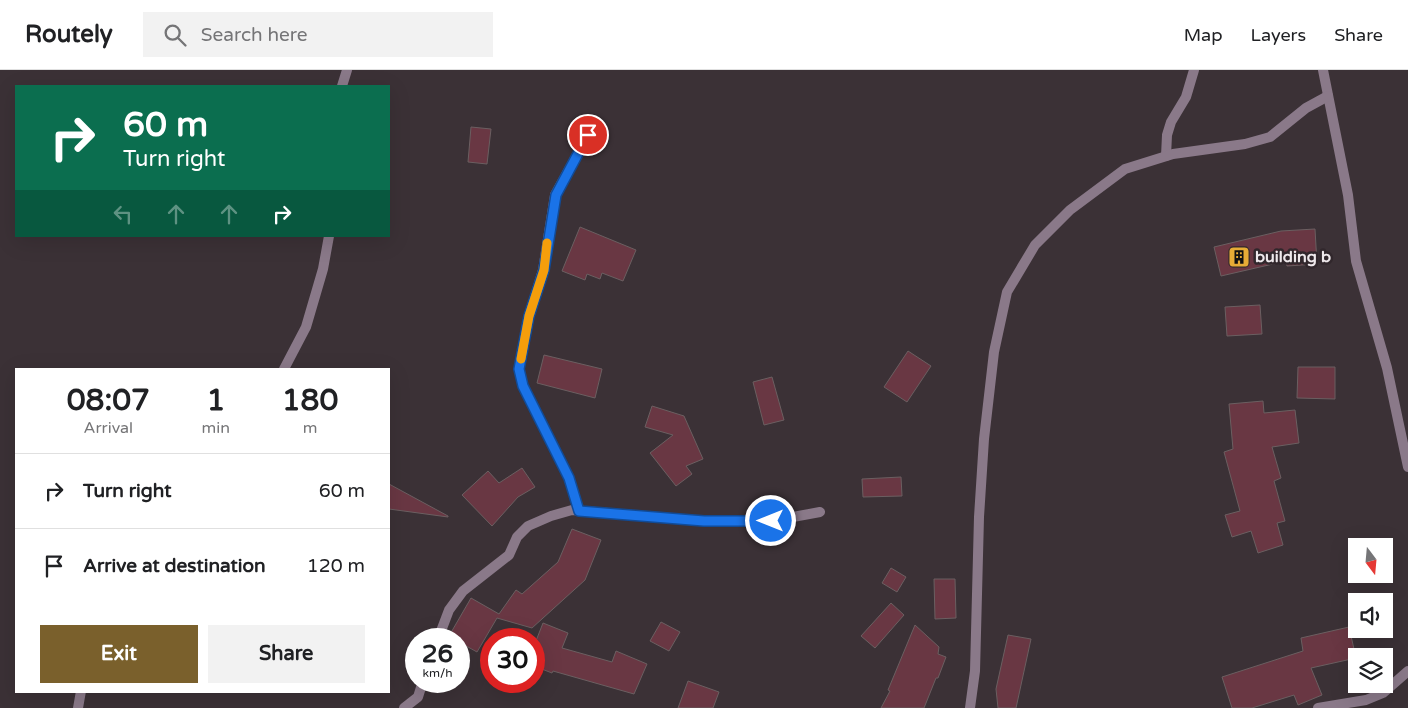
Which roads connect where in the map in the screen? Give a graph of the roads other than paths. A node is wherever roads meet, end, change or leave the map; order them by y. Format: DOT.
graph roads {
  1 [pos="347,70"];
  2 [pos="1194,70"];
  3 [pos="1323,70"];
  4 [pos="342,85"];
  5 [pos="1328,96"];
  6 [pos="588,135"];
  7 [pos="1166,156"];
  8 [pos="328,237"];
  9 [pos="285,368"];
  10 [pos="1408,466"];
  11 [pos="579,511"];
  12 [pos="820,512"];
  13 [pos="442,628"];
  14 [pos="1408,671"];
  15 [pos="81,693"];
  16 [pos="419,693"];
  17 [pos="78,708"];
  18 [pos="404,708"];
  19 [pos="970,708"];
  20 [pos="1318,708"];
  1 -- 4 [label="street"];
  2 -- 7 [label="street"];
  3 -- 5 [label="street"];
  5 -- 7 [label="street"];
  5 -- 10 [label="street"];
  6 -- 11 [label="street"];
  7 -- 19 [label="street"];
  8 -- 9 [label="street"];
  11 -- 12 [label="street"];
  11 -- 13 [label="street"];
  14 -- 20 [label="street"];
  15 -- 17 [label="street"];
  16 -- 18 [label="street"];
}
